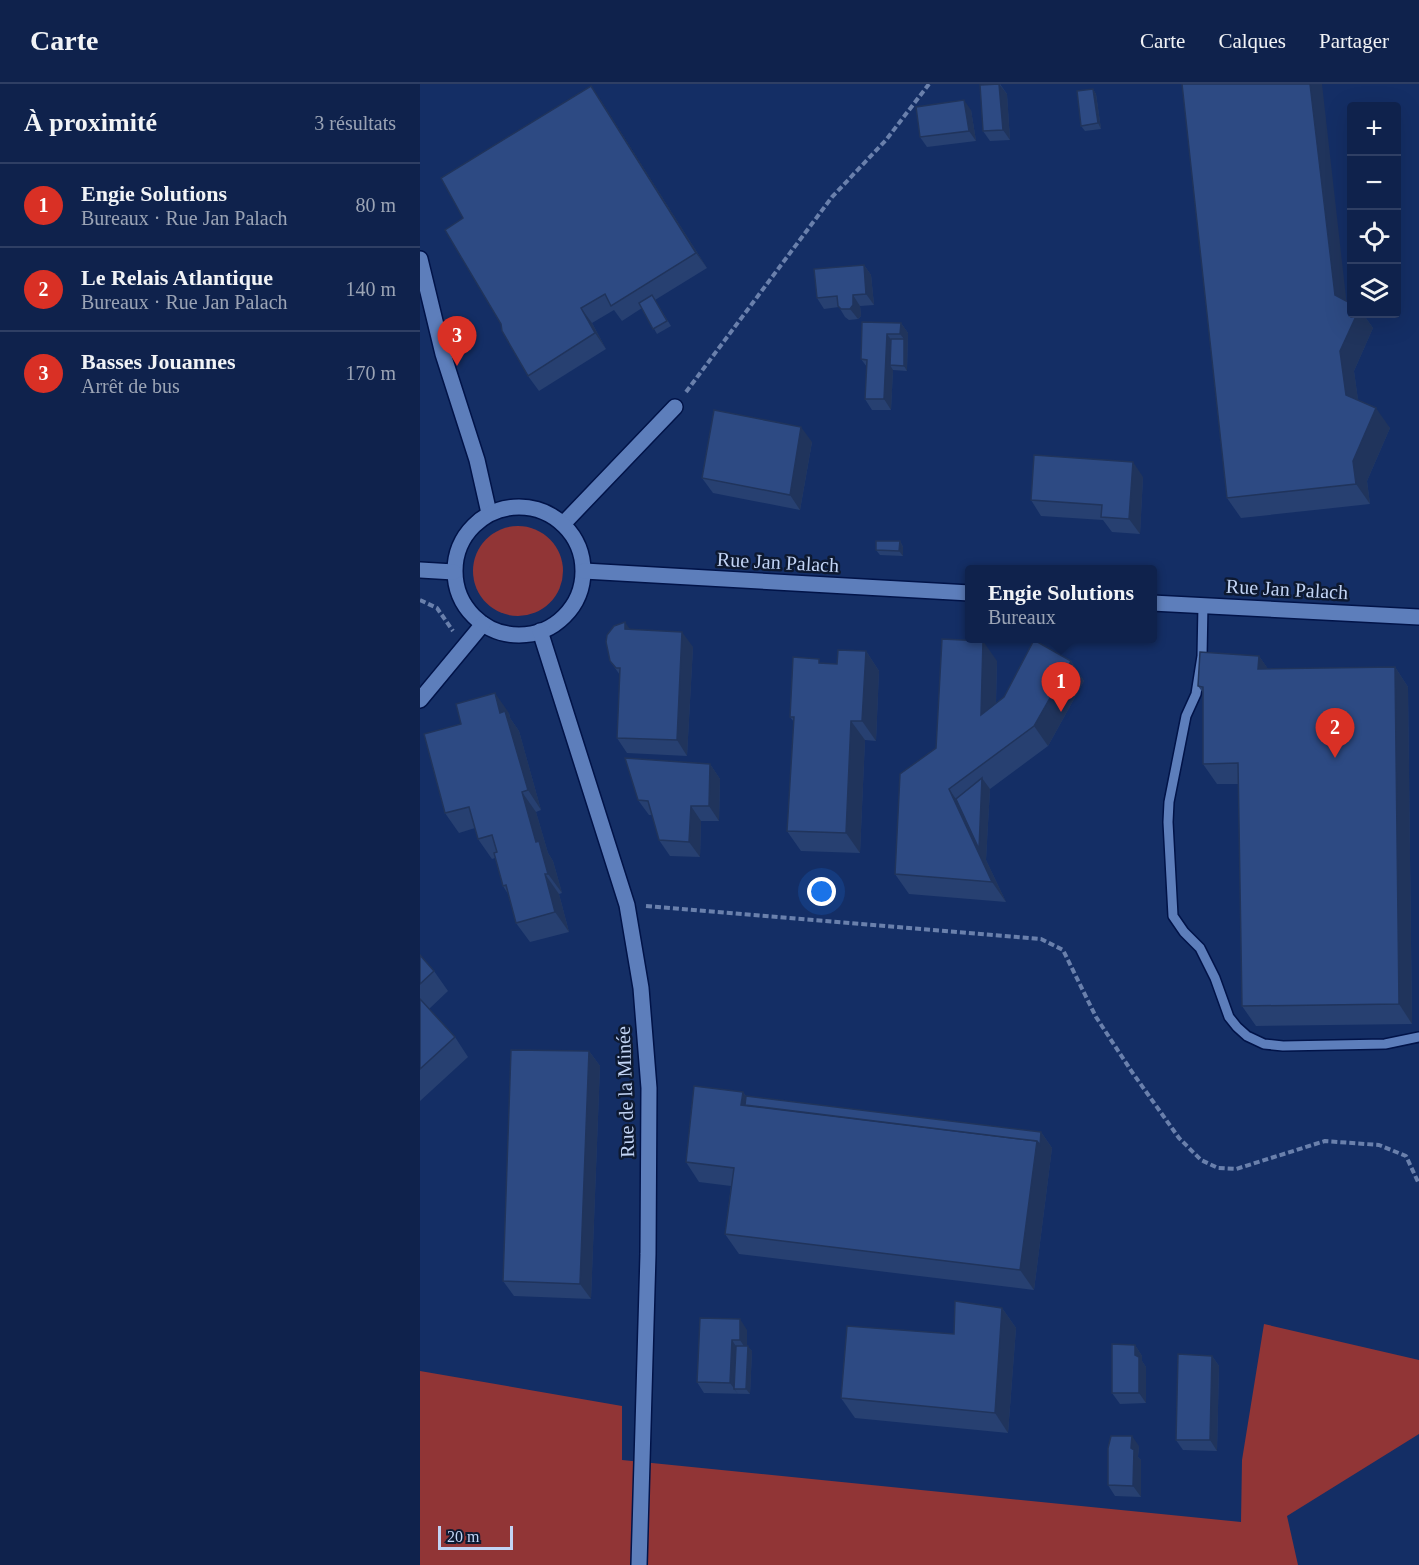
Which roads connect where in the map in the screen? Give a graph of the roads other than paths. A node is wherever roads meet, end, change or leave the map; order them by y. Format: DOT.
graph roads {
  1 [pos="420,259"];
  2 [pos="675,407"];
  3 [pos="489,513"];
  4 [pos="563,524"];
  5 [pos="420,570"];
  6 [pos="584,571"];
  7 [pos="454,572"];
  8 [pos="965,593"];
  9 [pos="1157,603"];
  10 [pos="1203,605"];
  11 [pos="1419,617"];
  12 [pos="483,624"];
  13 [pos="540,631"];
  14 [pos="420,700"];
  15 [pos="1419,1037"];
  16 [pos="639,1565"];
  1 -- 3 [label="street"];
  2 -- 4 [label="street"];
  3 -- 4 [label="street"];
  3 -- 7 [label="street"];
  4 -- 6 [label="street"];
  5 -- 7 [label="street"];
  6 -- 8 [label="street, Rue Jan Palach"];
  6 -- 13 [label="street"];
  7 -- 12 [label="street"];
  9 -- 10 [label="street, Rue Jan Palach"];
  10 -- 11 [label="street, Rue Jan Palach"];
  10 -- 15 [label="lane"];
  12 -- 13 [label="street"];
  12 -- 14 [label="street"];
  13 -- 16 [label="street, Rue de la Minée"];
}
